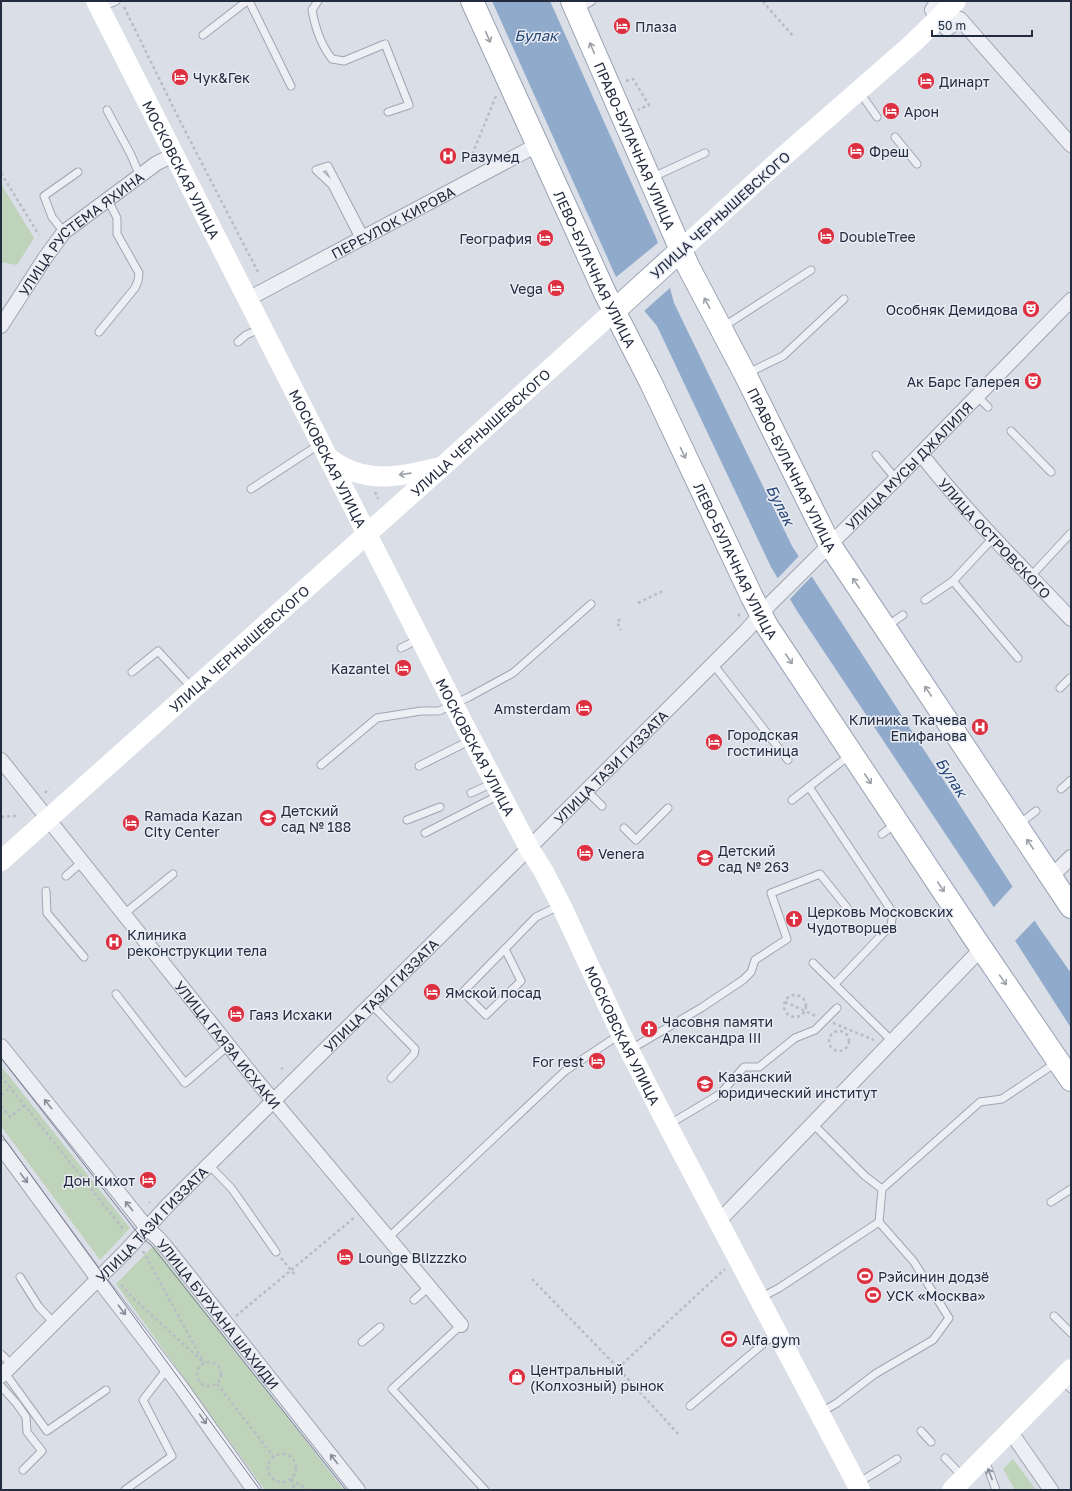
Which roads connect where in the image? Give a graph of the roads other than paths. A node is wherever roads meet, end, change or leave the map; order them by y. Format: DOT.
graph roads {
  1 [pos="248,1"];
  2 [pos="318,1"];
  3 [pos="472,1"];
  4 [pos="104,3"];
  5 [pos="580,4"];
  6 [pos="945,6"];
  7 [pos="203,34"];
  8 [pos="291,86"];
  9 [pos="859,91"];
  10 [pos="107,110"];
  11 [pos="388,112"];
  12 [pos="877,116"];
  13 [pos="895,137"];
  14 [pos="537,145"];
  15 [pos="1071,145"];
  16 [pos="705,153"];
  17 [pos="174,155"];
  18 [pos="917,164"];
  19 [pos="78,172"];
  20 [pos="140,176"];
  21 [pos="649,179"];
  22 [pos="108,200"];
  23 [pos="64,232"];
  24 [pos="362,238"];
  25 [pos="675,256"];
  26 [pos="811,270"];
  27 [pos="248,299"];
  28 [pos="844,299"];
  29 [pos="1071,300"];
  30 [pos="620,306"];
  31 [pos="1,326"];
  32 [pos="262,327"];
  33 [pos="721,328"];
  34 [pos="99,332"];
  35 [pos="238,342"];
  36 [pos="745,374"];
  37 [pos="977,396"];
  38 [pos="988,407"];
  39 [pos="1011,430"];
  40 [pos="325,450"];
  41 [pos="921,454"];
  42 [pos="876,455"];
  43 [pos="443,466"];
  44 [pos="1051,472"];
  45 [pos="896,479"];
  46 [pos="251,490"];
  47 [pos="1071,534"];
  48 [pos="366,535"];
  49 [pos="994,537"];
  50 [pos="825,550"];
  51 [pos="1031,576"];
  52 [pos="953,581"];
  53 [pos="926,600"];
  54 [pos="591,604"];
  55 [pos="752,612"];
  56 [pos="1071,619"];
  57 [pos="420,638"];
  58 [pos="401,648"];
  59 [pos="1018,658"];
  60 [pos="713,664"];
  61 [pos="132,672"];
  62 [pos="1070,678"];
  63 [pos="1060,688"];
  64 [pos="193,689"];
  65 [pos="454,704"];
  66 [pos="473,740"];
  67 [pos="852,754"];
  68 [pos="1,760"];
  69 [pos="788,760"];
  70 [pos="321,765"];
  71 [pos="419,766"];
  72 [pos="1071,780"];
  73 [pos="809,787"];
  74 [pos="498,788"];
  75 [pos="1060,789"];
  76 [pos="586,790"];
  77 [pos="471,793"];
  78 [pos="792,800"];
  79 [pos="440,806"];
  80 [pos="602,806"];
  81 [pos="668,808"];
  82 [pos="1036,811"];
  83 [pos="47,819"];
  84 [pos="408,820"];
  85 [pos="1017,825"];
  86 [pos="624,828"];
  87 [pos="425,833"];
  88 [pos="529,848"];
  89 [pos="1071,857"];
  90 [pos="1,861"];
  91 [pos="82,862"];
  92 [pos="173,874"];
  93 [pos="66,876"];
  94 [pos="1051,877"];
  95 [pos="46,891"];
  96 [pos="561,905"];
  97 [pos="1071,907"];
  98 [pos="848,908"];
  99 [pos="124,914"];
  100 [pos="982,948"];
  101 [pos="505,949"];
  102 [pos="84,957"];
  103 [pos="813,962"];
  104 [pos="834,984"];
  105 [pos="116,994"];
  106 [pos="371,1004"];
  107 [pos="837,1008"];
  108 [pos="892,1041"];
  109 [pos="625,1042"];
  110 [pos="229,1045"];
  111 [pos="1,1046"];
  112 [pos="1058,1061"];
  113 [pos="391,1078"];
  114 [pos="1071,1080"];
  115 [pos="274,1100"];
  116 [pos="812,1123"];
  117 [pos="668,1126"];
  118 [pos="2,1151"];
  119 [pos="209,1165"];
  120 [pos="882,1189"];
  121 [pos="1071,1189"];
  122 [pos="1051,1202"];
  123 [pos="719,1221"];
  124 [pos="879,1222"];
  125 [pos="147,1228"];
  126 [pos="388,1238"];
  127 [pos="276,1252"];
  128 [pos="20,1276"];
  129 [pos="98,1279"];
  130 [pos="429,1287"];
  131 [pos="759,1298"];
  132 [pos="414,1300"];
  133 [pos="1054,1316"];
  134 [pos="54,1322"];
  135 [pos="461,1325"];
  136 [pos="380,1327"];
  137 [pos="776,1333"];
  138 [pos="1071,1333"];
  139 [pos="362,1342"];
  140 [pos="1,1354"];
  141 [pos="167,1369"];
  142 [pos="6,1371"];
  143 [pos="1068,1379"];
  144 [pos="1,1386"];
  145 [pos="106,1390"];
  146 [pos="690,1406"];
  147 [pos="820,1413"];
  148 [pos="920,1431"];
  149 [pos="1010,1431"];
  150 [pos="930,1442"];
  151 [pos="945,1458"];
  152 [pos="984,1458"];
  153 [pos="898,1459"];
  154 [pos="23,1470"];
  155 [pos="958,1484"];
  156 [pos="858,1487"];
  157 [pos="125,1490"];
  158 [pos="254,1490"];
  159 [pos="358,1490"];
  160 [pos="485,1490"];
  161 [pos="996,1490"];
  162 [pos="1051,1490"];
  1 -- 7 [label="lane"];
  1 -- 8 [label="lane"];
  2 -- 11 [label="lane"];
  3 -- 14 [label="main road, ЛЕВО-БУЛАЧНАЯ УЛИЦА, one-way"];
  4 -- 17 [label="street, МОСКОВСКАЯ УЛИЦА"];
  21 -- 5 [label="main road, ПРАВО-БУЛАЧНАЯ УЛИЦА, one-way"];
  6 -- 9 [label="street, УЛИЦА ЧЕРНЫШЕВСКОГО"];
  6 -- 15 [label="street"];
  9 -- 12 [label="lane"];
  9 -- 25 [label="street, УЛИЦА ЧЕРНЫШЕВСКОГО"];
  10 -- 20 [label="lane"];
  13 -- 18 [label="lane"];
  14 -- 24 [label="street, ПЕРЕУЛОК КИРОВА"];
  14 -- 30 [label="main road, ЛЕВО-БУЛАЧНАЯ УЛИЦА"];
  16 -- 21 [label="lane"];
  17 -- 20 [label="street, УЛИЦА РУСТЕМА ЯХИНА"];
  17 -- 27 [label="street, МОСКОВСКАЯ УЛИЦА"];
  19 -- 23 [label="lane"];
  20 -- 22 [label="street, УЛИЦА РУСТЕМА ЯХИНА"];
  21 -- 25 [label="main road, ПРАВО-БУЛАЧНАЯ УЛИЦА"];
  22 -- 23 [label="street, УЛИЦА РУСТЕМА ЯХИНА"];
  22 -- 34 [label="lane"];
  23 -- 31 [label="street, УЛИЦА РУСТЕМА ЯХИНА"];
  24 -- 24 [label="lane"];
  24 -- 27 [label="street, ПЕРЕУЛОК КИРОВА"];
  25 -- 30 [label="main road, УЛИЦА ЧЕРНЫШЕВСКОГО"];
  33 -- 25 [label="main road, ПРАВО-БУЛАЧНАЯ УЛИЦА, one-way"];
  26 -- 33 [label="lane"];
  27 -- 32 [label="street, МОСКОВСКАЯ УЛИЦА"];
  28 -- 36 [label="lane"];
  29 -- 37 [label="street, УЛИЦА МУСЫ ДЖАЛИЛЯ"];
  30 -- 43 [label="street, УЛИЦА ЧЕРНЫШЕВСКОГО"];
  30 -- 55 [label="main road, ЛЕВО-БУЛАЧНАЯ УЛИЦА, one-way"];
  32 -- 35 [label="lane"];
  32 -- 40 [label="street, МОСКОВСКАЯ УЛИЦА"];
  33 -- 36 [label="main road, ПРАВО-БУЛАЧНАЯ УЛИЦА"];
  36 -- 50 [label="main road, ПРАВО-БУЛАЧНАЯ УЛИЦА"];
  37 -- 38 [label="lane"];
  37 -- 41 [label="street, УЛИЦА МУСЫ ДЖАЛИЛЯ"];
  39 -- 44 [label="lane"];
  43 -- 40 [label="street, one-way"];
  40 -- 46 [label="lane"];
  40 -- 48 [label="street, МОСКОВСКАЯ УЛИЦА"];
  41 -- 45 [label="street, УЛИЦА МУСЫ ДЖАЛИЛЯ"];
  41 -- 49 [label="street, УЛИЦА ОСТРОВСКОГО"];
  42 -- 45 [label="lane"];
  43 -- 48 [label="street, УЛИЦА ЧЕРНЫШЕВСКОГО"];
  45 -- 50 [label="street, УЛИЦА МУСЫ ДЖАЛИЛЯ"];
  47 -- 51 [label="lane"];
  48 -- 57 [label="street, МОСКОВСКАЯ УЛИЦА"];
  48 -- 64 [label="street, УЛИЦА ЧЕРНЫШЕВСКОГО"];
  49 -- 51 [label="street, УЛИЦА ОСТРОВСКОГО"];
  49 -- 52 [label="lane"];
  50 -- 55 [label="street, УЛИЦА МУСЫ ДЖАЛИЛЯ"];
  85 -- 50 [label="main road, ПРАВО-БУЛАЧНАЯ УЛИЦА, one-way"];
  51 -- 56 [label="street, УЛИЦА ОСТРОВСКОГО"];
  52 -- 53 [label="lane"];
  52 -- 59 [label="lane"];
  54 -- 65 [label="lane"];
  55 -- 60 [label="street, УЛИЦА ТАЗИ ГИЗЗАТА"];
  55 -- 67 [label="main road, ЛЕВО-БУЛАЧНАЯ УЛИЦА, one-way"];
  57 -- 58 [label="lane"];
  57 -- 65 [label="street, МОСКОВСКАЯ УЛИЦА"];
  60 -- 69 [label="lane"];
  60 -- 76 [label="street, УЛИЦА ТАЗИ ГИЗЗАТА"];
  61 -- 64 [label="lane"];
  62 -- 63 [label="lane"];
  64 -- 83 [label="street, УЛИЦА ЧЕРНЫШЕВСКОГО"];
  65 -- 66 [label="street, МОСКОВСКАЯ УЛИЦА"];
  65 -- 70 [label="lane"];
  66 -- 71 [label="lane"];
  66 -- 74 [label="street, МОСКОВСКАЯ УЛИЦА"];
  67 -- 73 [label="lane"];
  67 -- 100 [label="main road, ЛЕВО-БУЛАЧНАЯ УЛИЦА, one-way"];
  68 -- 83 [label="street, УЛИЦА ГАЯЗА ИСХАКИ"];
  72 -- 75 [label="lane"];
  73 -- 78 [label="lane"];
  73 -- 104 [label="lane"];
  74 -- 77 [label="lane"];
  74 -- 87 [label="lane"];
  74 -- 88 [label="street, МОСКОВСКАЯ УЛИЦА"];
  76 -- 80 [label="lane"];
  76 -- 88 [label="street, УЛИЦА ТАЗИ ГИЗЗАТА"];
  79 -- 84 [label="lane"];
  81 -- 86 [label="lane"];
  82 -- 85 [label="lane"];
  83 -- 90 [label="street, УЛИЦА ЧЕРНЫШЕВСКОГО"];
  83 -- 91 [label="street, УЛИЦА ГАЯЗА ИСХАКИ"];
  94 -- 85 [label="main road, ПРАВО-БУЛАЧНАЯ УЛИЦА, one-way"];
  88 -- 96 [label="street, МОСКОВСКАЯ УЛИЦА"];
  88 -- 106 [label="street, УЛИЦА ТАЗИ ГИЗЗАТА"];
  89 -- 94 [label="street"];
  91 -- 93 [label="lane"];
  91 -- 99 [label="street, УЛИЦА ГАЯЗА ИСХАКИ"];
  92 -- 99 [label="lane"];
  94 -- 97 [label="main road, ПРАВО-БУЛАЧНАЯ УЛИЦА"];
  95 -- 102 [label="lane"];
  96 -- 101 [label="lane"];
  96 -- 109 [label="street, МОСКОВСКАЯ УЛИЦА"];
  98 -- 109 [label="lane"];
  99 -- 110 [label="street, УЛИЦА ГАЯЗА ИСХАКИ"];
  100 -- 108 [label="street"];
  100 -- 112 [label="main road, ЛЕВО-БУЛАЧНАЯ УЛИЦА, one-way"];
  101 -- 101 [label="lane"];
  103 -- 104 [label="lane"];
  104 -- 108 [label="lane"];
  105 -- 110 [label="lane"];
  106 -- 113 [label="lane"];
  106 -- 115 [label="street, УЛИЦА ТАЗИ ГИЗЗАТА"];
  107 -- 117 [label="lane"];
  108 -- 116 [label="street"];
  109 -- 117 [label="street, МОСКОВСКАЯ УЛИЦА"];
  109 -- 126 [label="lane"];
  110 -- 115 [label="street, УЛИЦА ГАЯЗА ИСХАКИ"];
  125 -- 111 [label="street, УЛИЦА БУРХАНА ШАХИДИ, one-way"];
  112 -- 114 [label="main road, ЛЕВО-БУЛАЧНАЯ УЛИЦА"];
  112 -- 120 [label="lane"];
  115 -- 119 [label="street, УЛИЦА ТАЗИ ГИЗЗАТА"];
  115 -- 126 [label="street, УЛИЦА ГАЯЗА ИСХАКИ"];
  116 -- 120 [label="lane"];
  116 -- 123 [label="street"];
  117 -- 123 [label="street, МОСКОВСКАЯ УЛИЦА"];
  118 -- 129 [label="street, one-way"];
  119 -- 125 [label="street, УЛИЦА ТАЗИ ГИЗЗАТА"];
  119 -- 127 [label="lane"];
  120 -- 124 [label="lane"];
  121 -- 122 [label="lane"];
  123 -- 131 [label="street, МОСКОВСКАЯ УЛИЦА"];
  124 -- 131 [label="lane"];
  124 -- 147 [label="lane"];
  125 -- 129 [label="street, УЛИЦА ТАЗИ ГИЗЗАТА"];
  159 -- 125 [label="street, УЛИЦА БУРХАНА ШАХИДИ, one-way"];
  126 -- 130 [label="street, УЛИЦА ГАЯЗА ИСХАКИ"];
  128 -- 134 [label="lane"];
  129 -- 134 [label="street, УЛИЦА ТАЗИ ГИЗЗАТА"];
  129 -- 141 [label="street, one-way"];
  130 -- 132 [label="lane"];
  130 -- 135 [label="street, УЛИЦА ГАЯЗА ИСХАКИ"];
  131 -- 137 [label="street, МОСКОВСКАЯ УЛИЦА"];
  133 -- 138 [label="lane"];
  134 -- 142 [label="street, УЛИЦА ТАЗИ ГИЗЗАТА"];
  135 -- 160 [label="lane"];
  136 -- 139 [label="lane"];
  137 -- 146 [label="lane"];
  137 -- 147 [label="street, МОСКОВСКАЯ УЛИЦА"];
  140 -- 142 [label="lane"];
  141 -- 157 [label="lane"];
  141 -- 158 [label="street, one-way"];
  142 -- 145 [label="lane"];
  143 -- 149 [label="street"];
  144 -- 154 [label="lane"];
  147 -- 156 [label="street, МОСКОВСКАЯ УЛИЦА"];
  148 -- 150 [label="lane"];
  149 -- 152 [label="street"];
  149 -- 162 [label="street"];
  151 -- 155 [label="lane"];
  152 -- 155 [label="street"];
  161 -- 152 [label="lane, one-way"];
  153 -- 156 [label="lane"];
}
